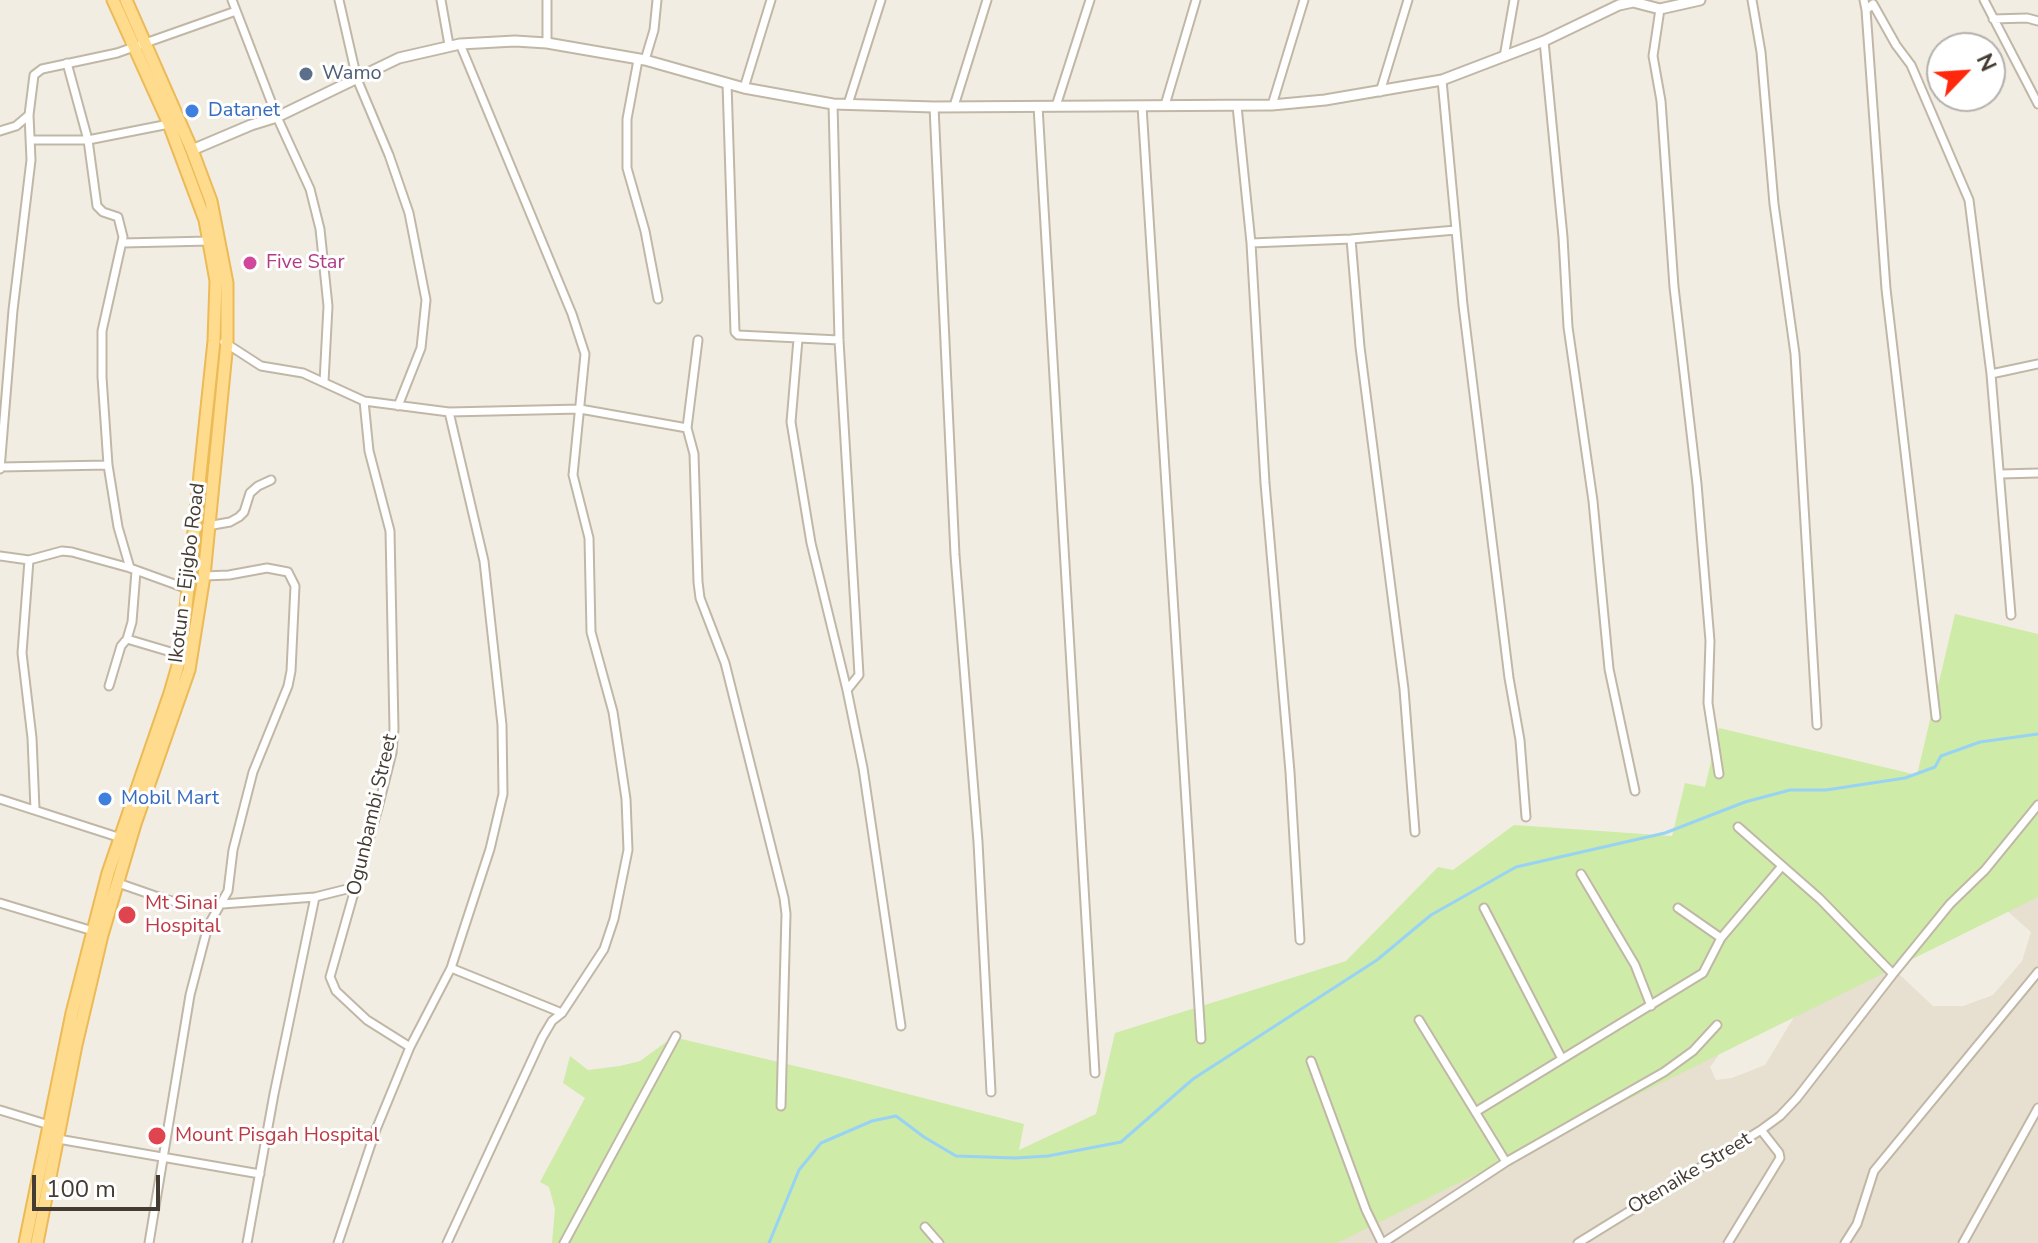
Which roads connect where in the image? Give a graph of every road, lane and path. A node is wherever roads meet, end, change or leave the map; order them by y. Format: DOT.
graph roads {
  1 [pos="113,0"];
  2 [pos="126,0"];
  3 [pos="232,0"];
  4 [pos="339,0"];
  5 [pos="441,0"];
  6 [pos="547,0"];
  7 [pos="657,0"];
  8 [pos="771,0"];
  9 [pos="881,0"];
  10 [pos="987,0"];
  11 [pos="1090,0"];
  12 [pos="1196,0"];
  13 [pos="1304,0"];
  14 [pos="1408,0"];
  15 [pos="1514,0"];
  16 [pos="1700,0"];
  17 [pos="1752,0"];
  18 [pos="1864,0"];
  19 [pos="1984,0"];
  20 [pos="1626,2"];
  21 [pos="1877,2"];
  22 [pos="1660,9"];
  23 [pos="1866,10"];
  24 [pos="236,11"];
  25 [pos="1993,19"];
  26 [pos="2038,21"];
  27 [pos="146,41"];
  28 [pos="1544,41"];
  29 [pos="547,43"];
  30 [pos="460,44"];
  31 [pos="449,45"];
  32 [pos="133,47"];
  33 [pos="1504,57"];
  34 [pos="642,60"];
  35 [pos="67,63"];
  36 [pos="357,79"];
  37 [pos="1442,80"];
  38 [pos="727,83"];
  39 [pos="744,88"];
  40 [pos="1380,92"];
  41 [pos="833,104"];
  42 [pos="848,104"];
  43 [pos="2038,104"];
  44 [pos="1165,105"];
  45 [pos="1272,105"];
  46 [pos="954,106"];
  47 [pos="1038,106"];
  48 [pos="1056,106"];
  49 [pos="1142,106"];
  50 [pos="1237,106"];
  51 [pos="934,107"];
  52 [pos="29,115"];
  53 [pos="277,117"];
  54 [pos="169,124"];
  55 [pos="0,131"];
  56 [pos="30,140"];
  57 [pos="88,140"];
  58 [pos="192,150"];
  59 [pos="1456,230"];
  60 [pos="1351,239"];
  61 [pos="210,241"];
  62 [pos="122,243"];
  63 [pos="1251,243"];
  64 [pos="658,299"];
  65 [pos="798,339"];
  66 [pos="698,340"];
  67 [pos="839,340"];
  68 [pos="220,342"];
  69 [pos="2038,364"];
  70 [pos="1991,374"];
  71 [pos="324,382"];
  72 [pos="364,401"];
  73 [pos="398,406"];
  74 [pos="580,409"];
  75 [pos="449,412"];
  76 [pos="687,428"];
  77 [pos="108,465"];
  78 [pos="1,468"];
  79 [pos="2038,473"];
  80 [pos="2001,474"];
  81 [pos="271,480"];
  82 [pos="207,526"];
  83 [pos="0,556"];
  84 [pos="29,560"];
  85 [pos="133,570"];
  86 [pos="204,576"];
  87 [pos="188,589"];
  88 [pos="2011,615"];
  89 [pos="127,639"];
  90 [pos="181,655"];
  91 [pos="109,686"];
  92 [pos="847,690"];
  93 [pos="1936,717"];
  94 [pos="1817,725"];
  95 [pos="1719,774"];
  96 [pos="1635,791"];
  97 [pos="0,799"];
  98 [pos="2038,805"];
  99 [pos="35,809"];
  100 [pos="1526,817"];
  101 [pos="1738,827"];
  102 [pos="1415,832"];
  103 [pos="124,839"];
  104 [pos="1782,866"];
  105 [pos="1581,874"];
  106 [pos="118,883"];
  107 [pos="355,887"];
  108 [pos="315,897"];
  109 [pos="0,903"];
  110 [pos="220,903"];
  111 [pos="1484,908"];
  112 [pos="1678,908"];
  113 [pos="93,931"];
  114 [pos="1721,938"];
  115 [pos="1300,940"];
  116 [pos="451,968"];
  117 [pos="2038,972"];
  118 [pos="1893,974"];
  119 [pos="1651,1006"];
  120 [pos="562,1013"];
  121 [pos="1419,1020"];
  122 [pos="1717,1025"];
  123 [pos="901,1026"];
  124 [pos="676,1036"];
  125 [pos="1201,1039"];
  126 [pos="410,1047"];
  127 [pos="1562,1059"];
  128 [pos="1311,1061"];
  129 [pos="1095,1073"];
  130 [pos="991,1092"];
  131 [pos="781,1106"];
  132 [pos="2038,1108"];
  133 [pos="0,1110"];
  134 [pos="1477,1111"];
  135 [pos="49,1125"];
  136 [pos="1761,1130"];
  137 [pos="58,1139"];
  138 [pos="162,1157"];
  139 [pos="1506,1162"];
  140 [pos="260,1174"];
  141 [pos="925,1227"];
  142 [pos="25,1243"];
  143 [pos="37,1243"];
  144 [pos="149,1243"];
  145 [pos="247,1243"];
  146 [pos="338,1243"];
  147 [pos="447,1243"];
  148 [pos="564,1243"];
  149 [pos="939,1243"];
  150 [pos="1382,1243"];
  151 [pos="1578,1243"];
  152 [pos="1728,1243"];
  153 [pos="1845,1243"];
  154 [pos="1963,1243"];
  1 -- 32 [label="main road, Ikotun - Ejigbo Road"];
  2 -- 27 [label="main road, Ikotun - Ejigbo Road"];
  3 -- 24 [label="street"];
  4 -- 36 [label="street"];
  5 -- 31 [label="street"];
  6 -- 29 [label="street"];
  7 -- 34 [label="street"];
  8 -- 39 [label="street"];
  9 -- 42 [label="street"];
  10 -- 46 [label="street"];
  11 -- 48 [label="street"];
  12 -- 44 [label="street"];
  13 -- 45 [label="street"];
  14 -- 40 [label="street"];
  15 -- 33 [label="street"];
  16 -- 22 [label="street"];
  17 -- 94 [label="street"];
  18 -- 23 [label="street"];
  19 -- 25 [label="street"];
  20 -- 22 [label="street"];
  20 -- 28 [label="street"];
  21 -- 23 [label="street"];
  21 -- 70 [label="street"];
  22 -- 95 [label="street"];
  23 -- 93 [label="street"];
  24 -- 27 [label="street"];
  24 -- 53 [label="street"];
  25 -- 26 [label="street"];
  25 -- 43 [label="street"];
  27 -- 32 [label="street"];
  27 -- 58 [label="main road, Ikotun - Ejigbo Road"];
  28 -- 33 [label="street"];
  28 -- 96 [label="street"];
  29 -- 30 [label="street"];
  29 -- 34 [label="street"];
  30 -- 31 [label="street"];
  30 -- 74 [label="street"];
  31 -- 36 [label="street"];
  32 -- 35 [label="street"];
  32 -- 54 [label="main road, Ikotun - Ejigbo Road"];
  33 -- 37 [label="street"];
  34 -- 38 [label="street"];
  34 -- 64 [label="street"];
  35 -- 52 [label="street"];
  35 -- 57 [label="street"];
  36 -- 53 [label="street"];
  36 -- 73 [label="street"];
  37 -- 40 [label="street"];
  37 -- 59 [label="street"];
  38 -- 39 [label="street"];
  38 -- 65 [label="street"];
  39 -- 41 [label="street"];
  40 -- 45 [label="street"];
  41 -- 42 [label="street"];
  41 -- 67 [label="street"];
  42 -- 51 [label="street"];
  44 -- 49 [label="street"];
  44 -- 50 [label="street"];
  45 -- 50 [label="street"];
  46 -- 47 [label="street"];
  46 -- 51 [label="street"];
  47 -- 48 [label="street"];
  47 -- 129 [label="street"];
  48 -- 49 [label="street"];
  49 -- 125 [label="street"];
  50 -- 63 [label="street"];
  51 -- 130 [label="street"];
  52 -- 55 [label="street"];
  52 -- 56 [label="street"];
  53 -- 58 [label="street"];
  53 -- 71 [label="street"];
  54 -- 57 [label="street"];
  54 -- 61 [label="main road, Ikotun - Ejigbo Road"];
  56 -- 57 [label="street"];
  56 -- 78 [label="street"];
  57 -- 62 [label="street"];
  58 -- 68 [label="main road, Ikotun - Ejigbo Road"];
  59 -- 60 [label="street"];
  59 -- 100 [label="street"];
  60 -- 63 [label="street"];
  60 -- 102 [label="street"];
  61 -- 62 [label="street"];
  61 -- 68 [label="main road, Ikotun - Ejigbo Road"];
  62 -- 77 [label="street"];
  63 -- 115 [label="street"];
  65 -- 67 [label="street"];
  65 -- 92 [label="street"];
  66 -- 76 [label="street"];
  67 -- 92 [label="street"];
  68 -- 71 [label="street"];
  68 -- 82 [label="main road, Ikotun - Ejigbo Road"];
  68 -- 87 [label="main road, Ikotun - Ejigbo Road"];
  69 -- 70 [label="street"];
  70 -- 80 [label="street"];
  71 -- 72 [label="street"];
  72 -- 73 [label="street"];
  72 -- 107 [label="street, Ogunbambi Street"];
  73 -- 75 [label="street"];
  74 -- 75 [label="street"];
  74 -- 76 [label="street"];
  74 -- 120 [label="street"];
  75 -- 116 [label="street"];
  76 -- 131 [label="street"];
  77 -- 78 [label="street"];
  77 -- 85 [label="street"];
  79 -- 80 [label="street"];
  80 -- 88 [label="street"];
  81 -- 82 [label="street"];
  82 -- 86 [label="main road, Ikotun - Ejigbo Road"];
  83 -- 84 [label="street"];
  84 -- 85 [label="street"];
  84 -- 99 [label="street"];
  85 -- 87 [label="street"];
  85 -- 89 [label="street"];
  86 -- 103 [label="main road, Ikotun - Ejigbo Road"];
  86 -- 110 [label="street"];
  87 -- 90 [label="main road, Ikotun - Ejigbo Road"];
  89 -- 90 [label="street"];
  89 -- 91 [label="street"];
  90 -- 103 [label="main road, Ikotun - Ejigbo Road"];
  92 -- 123 [label="street"];
  97 -- 99 [label="street"];
  98 -- 118 [label="street, Otenaike Street"];
  99 -- 103 [label="street"];
  101 -- 104 [label="street"];
  103 -- 106 [label="main road, Ikotun - Ejigbo Road"];
  103 -- 113 [label="main road, Ikotun - Ejigbo Road"];
  104 -- 114 [label="street"];
  104 -- 118 [label="street"];
  105 -- 119 [label="street"];
  106 -- 110 [label="street"];
  106 -- 137 [label="main road, Ikotun - Ejigbo Road"];
  107 -- 108 [label="street"];
  107 -- 126 [label="street, Ogunbambi Street"];
  108 -- 110 [label="street"];
  108 -- 140 [label="street"];
  109 -- 113 [label="street"];
  110 -- 138 [label="street"];
  111 -- 127 [label="street"];
  112 -- 114 [label="street"];
  113 -- 135 [label="main road, Ikotun - Ejigbo Road"];
  114 -- 119 [label="street"];
  116 -- 120 [label="street"];
  116 -- 126 [label="street"];
  117 -- 153 [label="street"];
  118 -- 136 [label="street, Otenaike Street"];
  119 -- 127 [label="street"];
  120 -- 147 [label="street"];
  121 -- 134 [label="street"];
  122 -- 139 [label="street"];
  124 -- 148 [label="street"];
  126 -- 146 [label="street"];
  127 -- 134 [label="street"];
  128 -- 150 [label="street"];
  132 -- 154 [label="street"];
  133 -- 135 [label="street"];
  134 -- 139 [label="street"];
  135 -- 142 [label="main road, Ikotun - Ejigbo Road"];
  136 -- 151 [label="street, Otenaike Street"];
  136 -- 152 [label="street"];
  137 -- 138 [label="street"];
  137 -- 143 [label="main road, Ikotun - Ejigbo Road"];
  138 -- 140 [label="street"];
  138 -- 144 [label="street"];
  139 -- 150 [label="street"];
  140 -- 145 [label="street"];
  141 -- 149 [label="street"];
}
